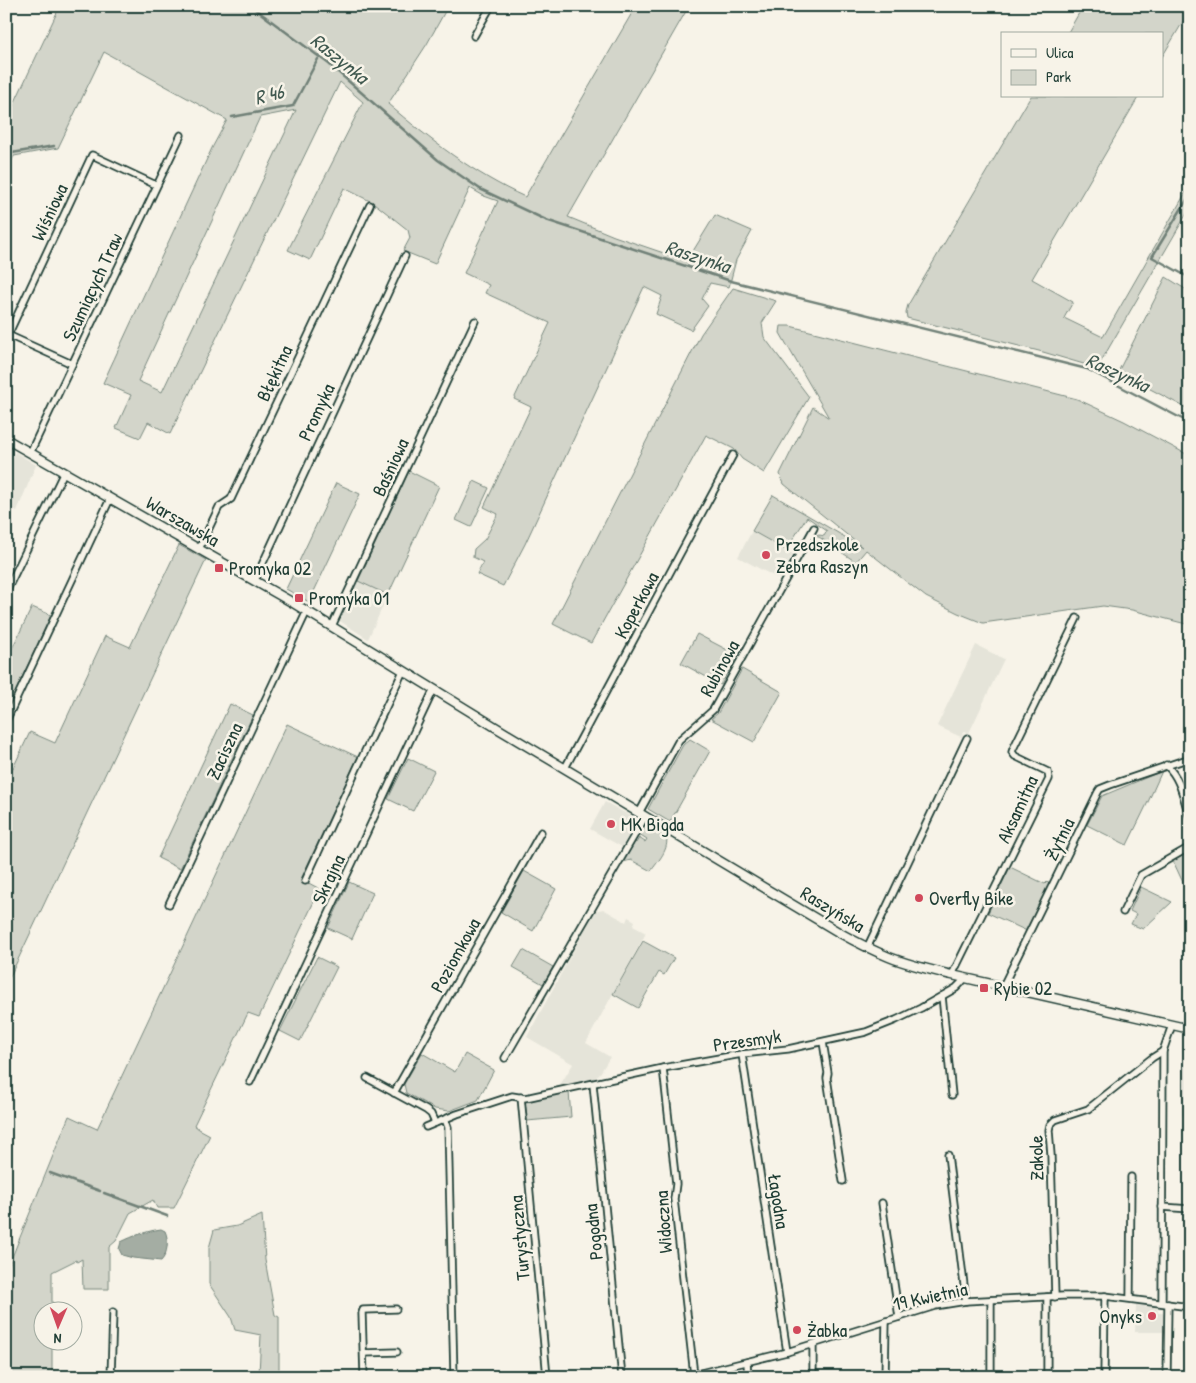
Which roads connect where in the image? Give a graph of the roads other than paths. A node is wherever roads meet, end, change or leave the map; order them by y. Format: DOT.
graph roads {
  1 [pos="491,6"];
  2 [pos="474,36"];
  3 [pos="181,135"];
  4 [pos="156,185"];
  5 [pos="370,205"];
  6 [pos="405,256"];
  7 [pos="475,321"];
  8 [pos="72,364"];
  9 [pos="6,440"];
  10 [pos="30,453"];
  11 [pos="733,455"];
  12 [pos="64,472"];
  13 [pos="110,499"];
  14 [pos="814,528"];
  15 [pos="199,549"];
  16 [pos="255,580"];
  17 [pos="6,592"];
  18 [pos="307,611"];
  19 [pos="1077,618"];
  20 [pos="332,626"];
  21 [pos="404,672"];
  22 [pos="434,689"];
  23 [pos="6,722"];
  24 [pos="497,728"];
  25 [pos="967,738"];
  26 [pos="1190,758"];
  27 [pos="1166,765"];
  28 [pos="565,768"];
  29 [pos="642,815"];
  30 [pos="1190,818"];
  31 [pos="541,832"];
  32 [pos="1190,846"];
  33 [pos="305,880"];
  34 [pos="169,904"];
  35 [pos="1124,912"];
  36 [pos="867,948"];
  37 [pos="952,975"];
  38 [pos="965,978"];
  39 [pos="1003,986"];
  40 [pos="942,996"];
  41 [pos="1172,1025"];
  42 [pos="1190,1029"];
  43 [pos="823,1042"];
  44 [pos="1163,1051"];
  45 [pos="742,1054"];
  46 [pos="505,1058"];
  47 [pos="663,1068"];
  48 [pos="367,1078"];
  49 [pos="250,1082"];
  50 [pos="593,1084"];
  51 [pos="394,1093"];
  52 [pos="952,1095"];
  53 [pos="521,1098"];
  54 [pos="445,1119"];
  55 [pos="435,1123"];
  56 [pos="426,1127"];
  57 [pos="948,1156"];
  58 [pos="1131,1177"];
  59 [pos="842,1181"];
  60 [pos="882,1203"];
  61 [pos="1162,1207"];
  62 [pos="1190,1209"];
  63 [pos="1105,1296"];
  64 [pos="1047,1297"];
  65 [pos="1054,1297"];
  66 [pos="1130,1298"];
  67 [pos="992,1300"];
  68 [pos="966,1301"];
  69 [pos="1165,1304"];
  70 [pos="1190,1307"];
  71 [pos="396,1308"];
  72 [pos="113,1312"];
  73 [pos="899,1317"];
  74 [pos="886,1321"];
  75 [pos="813,1344"];
  76 [pos="397,1352"];
  77 [pos="787,1352"];
  78 [pos="364,1353"];
  79 [pos="747,1362"];
  80 [pos="694,1374"];
  81 [pos="705,1374"];
  82 [pos="110,1377"];
  83 [pos="364,1377"];
  84 [pos="454,1377"];
  85 [pos="547,1377"];
  86 [pos="622,1377"];
  87 [pos="684,1377"];
  88 [pos="748,1377"];
  89 [pos="813,1377"];
  90 [pos="885,1377"];
  91 [pos="991,1377"];
  92 [pos="1046,1377"];
  93 [pos="1104,1377"];
  94 [pos="1167,1377"];
  1 -- 2 [label="street"];
  3 -- 4 [label="street, Szumiących Traw"];
  4 -- 8 [label="street, Szumiących Traw"];
  4 -- 8 [label="street, Wiśniowa"];
  5 -- 15 [label="street, Błękitna"];
  6 -- 16 [label="street, Promyka"];
  7 -- 20 [label="street, Baśniowa"];
  8 -- 10 [label="street, Szumiących Traw"];
  9 -- 10 [label="street, Warszawska"];
  10 -- 12 [label="street, Warszawska"];
  11 -- 28 [label="street, Koperkowa"];
  12 -- 13 [label="street, Warszawska"];
  12 -- 17 [label="street"];
  13 -- 15 [label="street, Warszawska"];
  13 -- 23 [label="street"];
  14 -- 29 [label="street, Rubinowa"];
  15 -- 16 [label="street, Warszawska"];
  16 -- 18 [label="street, Warszawska"];
  18 -- 20 [label="street, Warszawska"];
  18 -- 34 [label="street, Zaciszna"];
  19 -- 37 [label="street, Aksamitna"];
  20 -- 21 [label="street, Warszawska"];
  21 -- 22 [label="street, Warszawska"];
  21 -- 33 [label="street"];
  22 -- 24 [label="street, Warszawska"];
  22 -- 49 [label="street, Skrajna"];
  24 -- 28 [label="street, Raszyńska"];
  25 -- 36 [label="street"];
  26 -- 27 [label="street, Żytnia"];
  27 -- 30 [label="street"];
  27 -- 39 [label="street, Żytnia"];
  28 -- 29 [label="street, Raszyńska"];
  29 -- 36 [label="street, Raszyńska"];
  29 -- 46 [label="street, Rubinowa"];
  31 -- 51 [label="street, Poziomkowa"];
  32 -- 35 [label="street"];
  36 -- 37 [label="street, Raszyńska"];
  37 -- 38 [label="street, Raszyńska"];
  38 -- 39 [label="street, Raszyńska"];
  38 -- 40 [label="street, Przesmyk"];
  39 -- 41 [label="street, Raszyńska"];
  40 -- 43 [label="street, Przesmyk"];
  40 -- 52 [label="street"];
  41 -- 42 [label="street, Raszyńska"];
  41 -- 44 [label="street"];
  43 -- 45 [label="street, Przesmyk"];
  43 -- 59 [label="street"];
  44 -- 61 [label="street"];
  44 -- 65 [label="street, Zakole"];
  45 -- 47 [label="street, Przesmyk"];
  45 -- 77 [label="street, Łagodna"];
  47 -- 50 [label="street, Przesmyk"];
  47 -- 80 [label="street, Widoczna"];
  48 -- 51 [label="street"];
  50 -- 53 [label="street, Przesmyk"];
  50 -- 86 [label="street, Pogodna"];
  51 -- 55 [label="street"];
  53 -- 54 [label="street, Przesmyk"];
  53 -- 85 [label="street, Turystyczna"];
  54 -- 55 [label="street, Przesmyk"];
  54 -- 84 [label="street"];
  55 -- 56 [label="street, Przesmyk"];
  57 -- 68 [label="street"];
  58 -- 66 [label="street"];
  60 -- 73 [label="street"];
  61 -- 62 [label="street"];
  61 -- 69 [label="street"];
  63 -- 65 [label="street, 19 Kwietnia"];
  63 -- 66 [label="street, 19 Kwietnia"];
  63 -- 93 [label="street"];
  64 -- 65 [label="street, 19 Kwietnia"];
  64 -- 67 [label="street, 19 Kwietnia"];
  64 -- 92 [label="street"];
  66 -- 69 [label="street, 19 Kwietnia"];
  67 -- 68 [label="street, 19 Kwietnia"];
  67 -- 91 [label="street"];
  68 -- 73 [label="street, 19 Kwietnia"];
  69 -- 70 [label="street, 19 Kwietnia"];
  69 -- 94 [label="street"];
  71 -- 78 [label="street"];
  72 -- 82 [label="street"];
  73 -- 74 [label="street, 19 Kwietnia"];
  74 -- 75 [label="street, 19 Kwietnia"];
  74 -- 90 [label="street"];
  75 -- 77 [label="street, 19 Kwietnia"];
  75 -- 89 [label="street"];
  76 -- 78 [label="street"];
  77 -- 79 [label="street, 19 Kwietnia"];
  78 -- 83 [label="street"];
  79 -- 81 [label="street, 19 Kwietnia"];
  79 -- 88 [label="street"];
  80 -- 81 [label="street, 19 Kwietnia"];
  80 -- 87 [label="street, 19 Kwietnia"];
}
